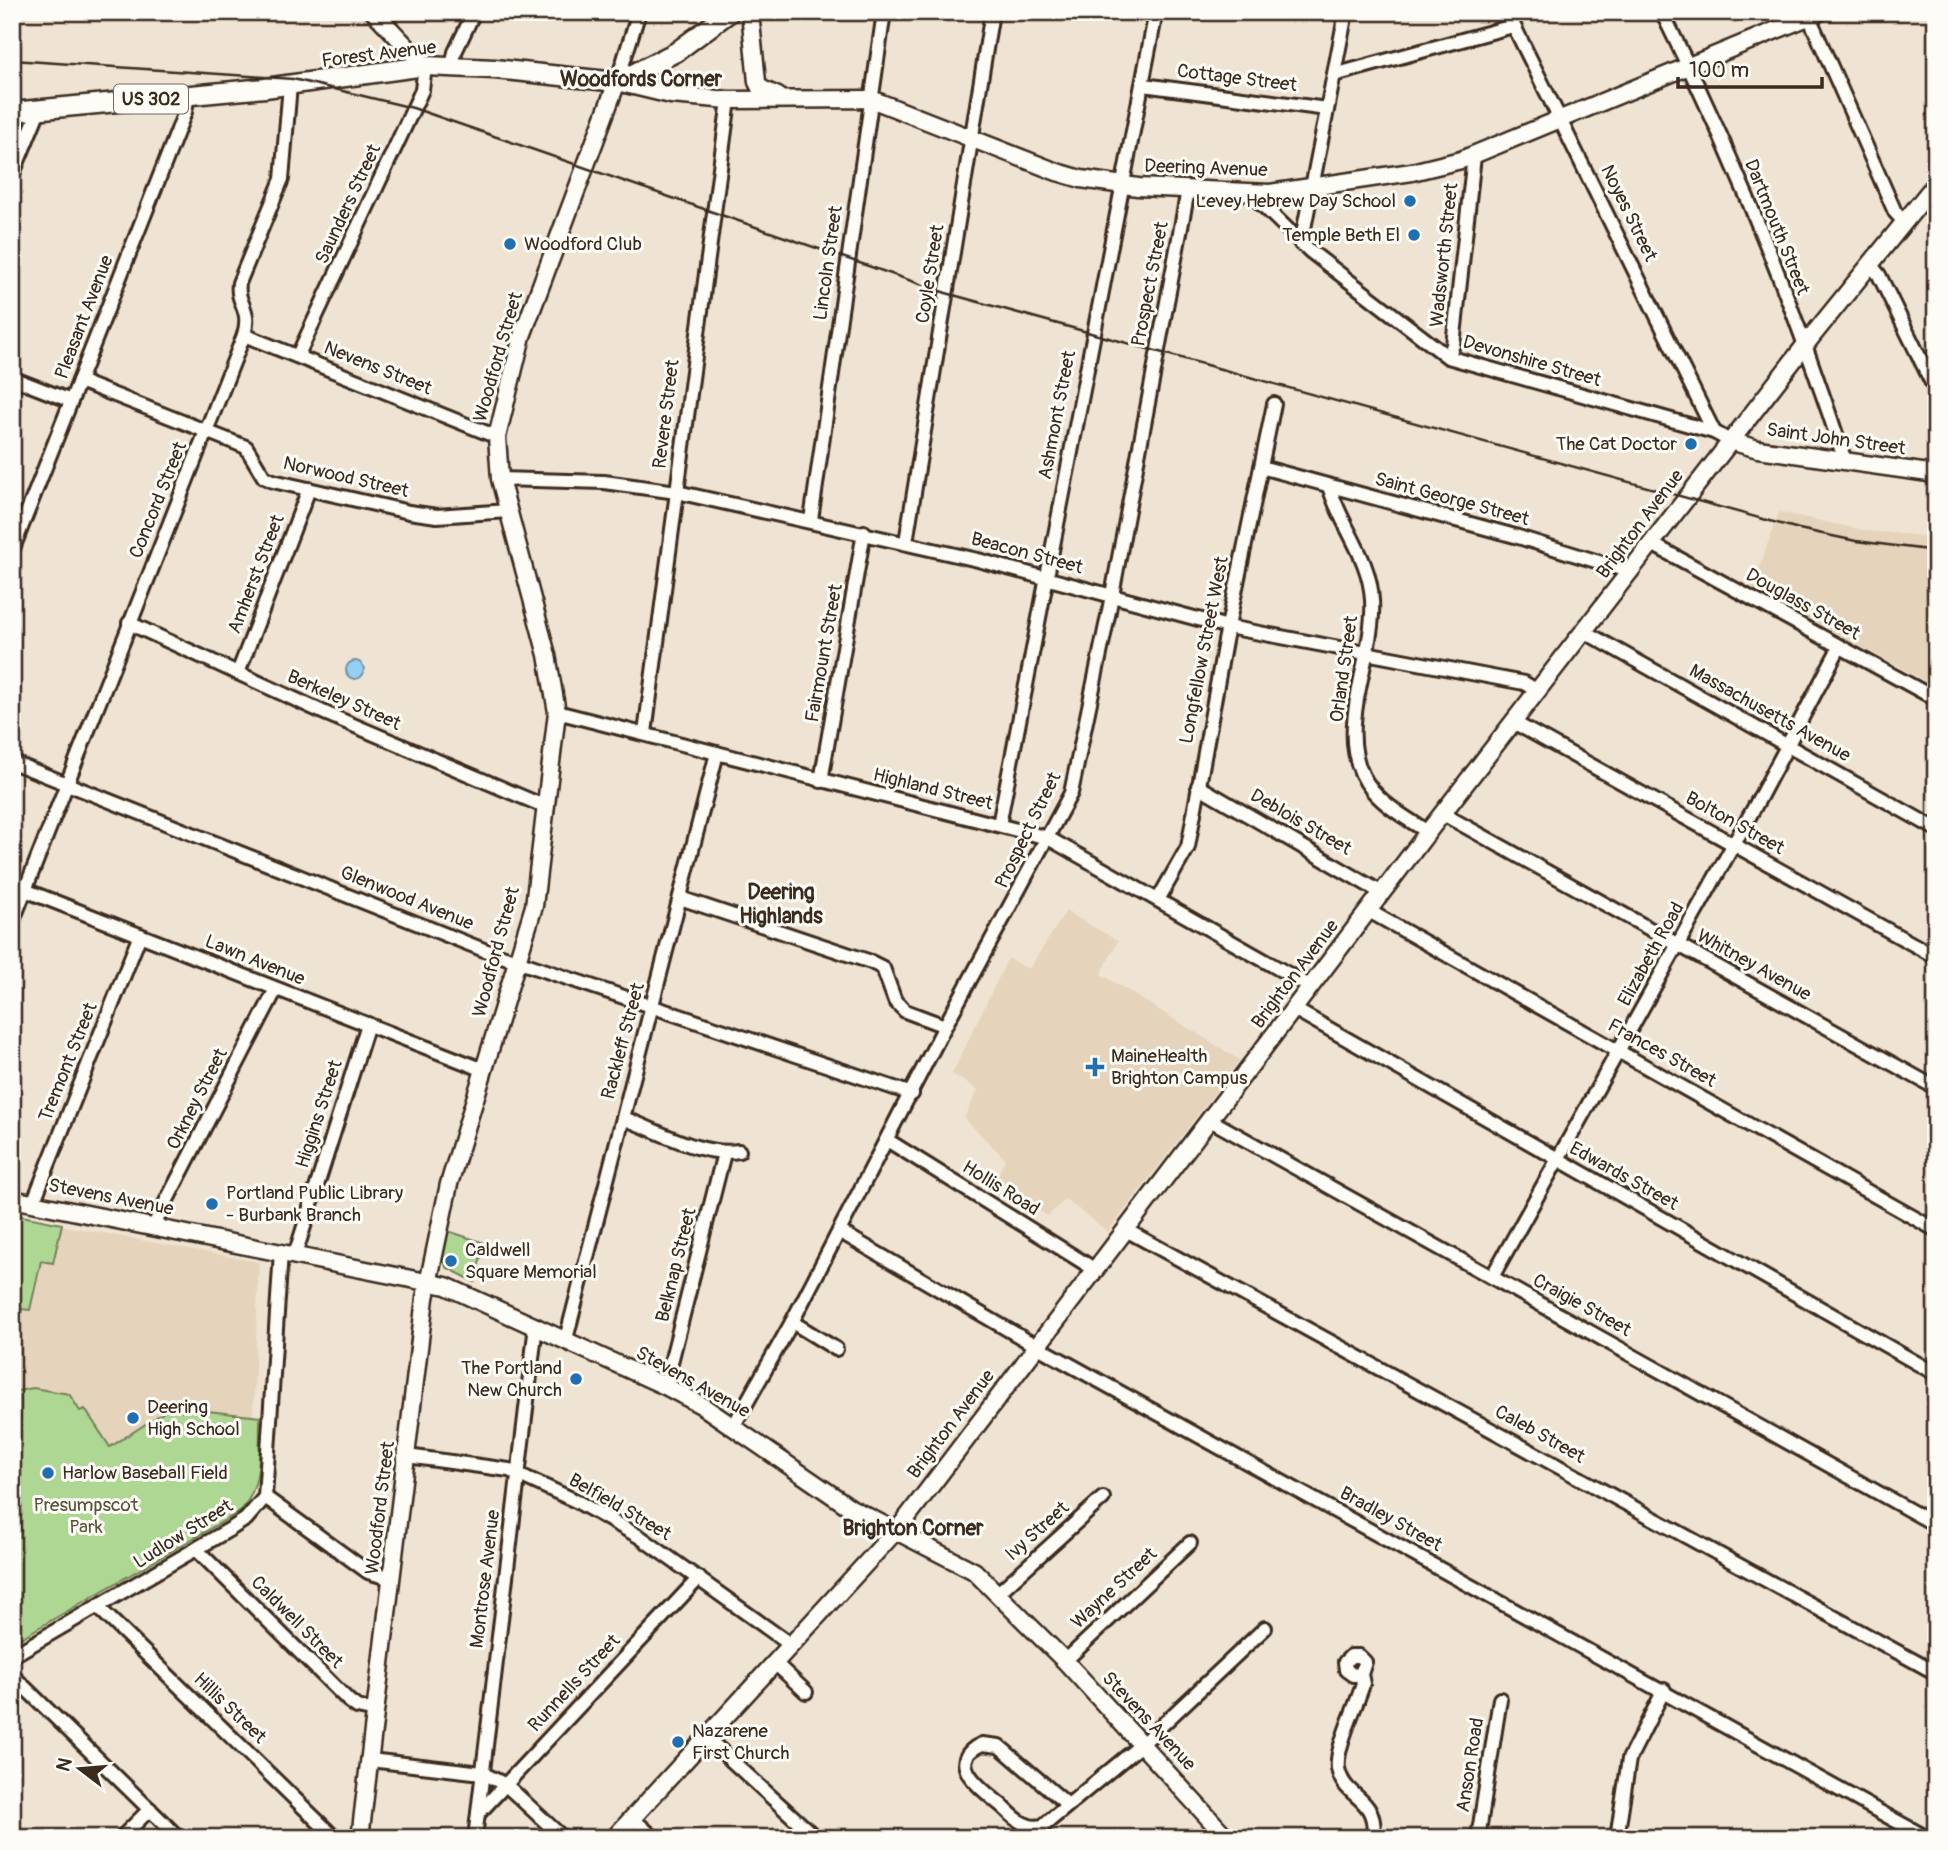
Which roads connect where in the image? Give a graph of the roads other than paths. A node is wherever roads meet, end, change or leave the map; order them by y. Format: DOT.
graph roads {
  1 [pos="374,12"];
  2 [pos="474,12"];
  3 [pos="639,12"];
  4 [pos="730,12"];
  5 [pos="750,12"];
  6 [pos="884,12"];
  7 [pos="992,12"];
  8 [pos="1156,12"];
  9 [pos="1346,12"];
  10 [pos="1507,12"];
  11 [pos="1662,12"];
  12 [pos="1812,14"];
  13 [pos="1513,26"];
  14 [pos="425,66"];
  15 [pos="452,67"];
  16 [pos="1689,67"];
  17 [pos="1334,75"];
  18 [pos="617,82"];
  19 [pos="757,82"];
  20 [pos="290,85"];
  21 [pos="1143,85"];
  22 [pos="188,95"];
  23 [pos="787,98"];
  24 [pos="870,99"];
  25 [pos="735,100"];
  26 [pos="1327,109"];
  27 [pos="39,110"];
  28 [pos="12,112"];
  29 [pos="1561,119"];
  30 [pos="972,139"];
  31 [pos="1474,156"];
  32 [pos="12,176"];
  33 [pos="1936,183"];
  34 [pos="1123,185"];
  35 [pos="1313,187"];
  36 [pos="1188,190"];
  37 [pos="1250,193"];
  38 [pos="1903,222"];
  39 [pos="1301,244"];
  40 [pos="1870,264"];
  41 [pos="244,335"];
  42 [pos="1804,346"];
  43 [pos="298,355"];
  44 [pos="1448,357"];
  45 [pos="12,378"];
  46 [pos="79,381"];
  47 [pos="1936,391"];
  48 [pos="71,401"];
  49 [pos="1274,404"];
  50 [pos="206,431"];
  51 [pos="1714,432"];
  52 [pos="497,437"];
  53 [pos="1730,441"];
  54 [pos="1845,461"];
  55 [pos="1261,467"];
  56 [pos="1936,474"];
  57 [pos="500,479"];
  58 [pos="1329,486"];
  59 [pos="309,489"];
  60 [pos="677,492"];
  61 [pos="508,512"];
  62 [pos="811,520"];
  63 [pos="17,523"];
  64 [pos="864,532"];
  65 [pos="906,542"];
  66 [pos="1652,544"];
  67 [pos="12,551"];
  68 [pos="1630,572"];
  69 [pos="1044,577"];
  70 [pos="1111,595"];
  71 [pos="129,623"];
  72 [pos="1228,627"];
  73 [pos="1585,632"];
  74 [pos="1840,646"];
  75 [pos="1367,652"];
  76 [pos="238,673"];
  77 [pos="1539,692"];
  78 [pos="1936,699"];
  79 [pos="557,712"];
  80 [pos="1515,723"];
  81 [pos="645,733"];
  82 [pos="1788,745"];
  83 [pos="717,753"];
  84 [pos="12,762"];
  85 [pos="821,781"];
  86 [pos="68,783"];
  87 [pos="1198,786"];
  88 [pos="546,807"];
  89 [pos="1443,814"];
  90 [pos="999,825"];
  91 [pos="1936,829"];
  92 [pos="1428,832"];
  93 [pos="1048,838"];
  94 [pos="1734,844"];
  95 [pos="19,888"];
  96 [pos="1382,893"];
  97 [pos="680,898"];
  98 [pos="1159,898"];
  99 [pos="1369,911"];
  100 [pos="12,923"];
  101 [pos="140,935"];
  102 [pos="1679,945"];
  103 [pos="1936,957"];
  104 [pos="518,961"];
  105 [pos="1311,987"];
  106 [pos="276,989"];
  107 [pos="653,1005"];
  108 [pos="1294,1009"];
  109 [pos="368,1024"];
  110 [pos="945,1026"];
  111 [pos="1619,1051"];
  112 [pos="484,1070"];
  113 [pos="1936,1088"];
  114 [pos="912,1094"];
  115 [pos="623,1118"];
  116 [pos="1210,1121"];
  117 [pos="887,1140"];
  118 [pos="739,1151"];
  119 [pos="724,1153"];
  120 [pos="1558,1161"];
  121 [pos="12,1199"];
  122 [pos="33,1203"];
  123 [pos="153,1227"];
  124 [pos="1126,1230"];
  125 [pos="1936,1230"];
  126 [pos="839,1231"];
  127 [pos="288,1254"];
  128 [pos="1094,1269"];
  129 [pos="1492,1277"];
  130 [pos="428,1282"];
  131 [pos="792,1322"];
  132 [pos="536,1325"];
  133 [pos="566,1339"];
  134 [pos="1036,1346"];
  135 [pos="836,1349"];
  136 [pos="1936,1374"];
  137 [pos="665,1386"];
  138 [pos="733,1427"];
  139 [pos="407,1456"];
  140 [pos="516,1472"];
  141 [pos="265,1497"];
  142 [pos="1103,1498"];
  143 [pos="1936,1525"];
  144 [pos="895,1533"];
  145 [pos="1190,1543"];
  146 [pos="197,1550"];
  147 [pos="699,1578"];
  148 [pos="392,1579"];
  149 [pos="998,1593"];
  150 [pos="99,1606"];
  151 [pos="1265,1628"];
  152 [pos="791,1646"];
  153 [pos="12,1656"];
  154 [pos="1065,1661"];
  155 [pos="775,1663"];
  156 [pos="1936,1673"];
  157 [pos="1361,1674"];
  158 [pos="12,1675"];
  159 [pos="1664,1690"];
  160 [pos="806,1692"];
  161 [pos="1500,1699"];
  162 [pos="376,1711"];
  163 [pos="707,1738"];
  164 [pos="1142,1744"];
  165 [pos="370,1760"];
  166 [pos="482,1773"];
  167 [pos="506,1785"];
  168 [pos="1068,1805"];
  169 [pos="150,1809"];
  170 [pos="478,1814"];
  171 [pos="632,1818"];
  172 [pos="121,1838"];
  173 [pos="179,1838"];
  174 [pos="335,1838"];
  175 [pos="360,1838"];
  176 [pos="475,1838"];
  177 [pos="563,1838"];
  178 [pos="614,1838"];
  179 [pos="654,1838"];
  180 [pos="816,1838"];
  181 [pos="1227,1838"];
  182 [pos="1373,1838"];
  183 [pos="1478,1838"];
  184 [pos="1616,1838"];
  185 [pos="1927,1838"];
  1 -- 14 [label="main road"];
  2 -- 15 [label="street"];
  3 -- 18 [label="street, Woodford Street"];
  4 -- 18 [label="highway"];
  5 -- 19 [label="main road"];
  6 -- 24 [label="street, Lincoln Street"];
  7 -- 30 [label="street, Coyle Street"];
  8 -- 21 [label="street, Ashmont Street"];
  9 -- 17 [label="street"];
  10 -- 13 [label="street, Noyes Street"];
  11 -- 16 [label="street, Dartmouth Street"];
  12 -- 16 [label="main road, Deering Avenue"];
  12 -- 38 [label="street"];
  13 -- 17 [label="street"];
  13 -- 29 [label="street, Noyes Street"];
  14 -- 15 [label="highway, Forest Avenue / US 302"];
  14 -- 20 [label="highway, Forest Avenue / US 302"];
  14 -- 43 [label="street, Saunders Street"];
  15 -- 18 [label="highway, Forest Avenue / US 302"];
  16 -- 29 [label="main road, Deering Avenue"];
  16 -- 42 [label="street, Dartmouth Street"];
  17 -- 26 [label="street"];
  18 -- 25 [label="main road, Deering Avenue"];
  18 -- 52 [label="main road, Woodford Street"];
  19 -- 23 [label="main road"];
  19 -- 25 [label="street"];
  20 -- 22 [label="highway, Forest Avenue / US 302"];
  20 -- 41 [label="street, Concord Street"];
  21 -- 26 [label="street, Cottage Street"];
  21 -- 34 [label="street, Ashmont Street"];
  22 -- 27 [label="highway, Forest Avenue / US 302"];
  22 -- 46 [label="street, Pleasant Avenue"];
  23 -- 24 [label="main road, Deering Avenue"];
  23 -- 25 [label="main road, Deering Avenue"];
  24 -- 30 [label="main road, Deering Avenue"];
  24 -- 62 [label="street, Lincoln Street"];
  25 -- 60 [label="street, Revere Street"];
  26 -- 35 [label="street"];
  27 -- 28 [label="highway, Forest Avenue / US 302"];
  27 -- 32 [label="street"];
  29 -- 31 [label="main road, Deering Avenue"];
  29 -- 51 [label="street, Noyes Street"];
  30 -- 34 [label="main road, Deering Avenue"];
  30 -- 65 [label="street, Coyle Street"];
  31 -- 35 [label="main road, Deering Avenue"];
  31 -- 44 [label="street, Wadsworth Street"];
  33 -- 38 [label="main road, Brighton Avenue"];
  34 -- 36 [label="main road, Deering Avenue"];
  34 -- 69 [label="street, Ashmont Street"];
  35 -- 37 [label="main road, Deering Avenue"];
  35 -- 39 [label="street"];
  36 -- 37 [label="main road, Deering Avenue"];
  36 -- 70 [label="street, Prospect Street"];
  37 -- 39 [label="street, Devonshire Street"];
  38 -- 40 [label="main road, Brighton Avenue"];
  39 -- 44 [label="street, Devonshire Street"];
  40 -- 42 [label="main road, Brighton Avenue"];
  40 -- 47 [label="street"];
  41 -- 43 [label="street, Nevens Street"];
  41 -- 50 [label="street, Concord Street"];
  42 -- 53 [label="main road, Brighton Avenue"];
  42 -- 54 [label="street, Dartmouth Street"];
  43 -- 52 [label="street, Nevens Street"];
  44 -- 51 [label="street, Devonshire Street"];
  45 -- 48 [label="street"];
  46 -- 48 [label="street, Pleasant Avenue"];
  46 -- 50 [label="street, Norwood Street"];
  48 -- 63 [label="street, Pleasant Avenue"];
  49 -- 55 [label="street, Longfellow Street West"];
  50 -- 59 [label="street, Norwood Street"];
  50 -- 71 [label="street, Concord Street"];
  51 -- 53 [label="street, Devonshire Street"];
  52 -- 57 [label="main road, Woodford Street"];
  53 -- 54 [label="main road, Saint John Street"];
  53 -- 66 [label="main road, Brighton Avenue"];
  54 -- 56 [label="main road, Saint John Street"];
  55 -- 58 [label="street, Saint George Street"];
  55 -- 72 [label="street, Longfellow Street West"];
  57 -- 60 [label="street, Beacon Street"];
  57 -- 61 [label="main road, Woodford Street"];
  58 -- 68 [label="street, Saint George Street"];
  58 -- 75 [label="street, Orland Street"];
  59 -- 61 [label="street, Norwood Street"];
  59 -- 76 [label="street, Amherst Street"];
  60 -- 62 [label="street, Beacon Street"];
  60 -- 81 [label="street, Revere Street"];
  61 -- 79 [label="main road, Woodford Street"];
  62 -- 64 [label="street, Beacon Street"];
  63 -- 67 [label="street, Pleasant Avenue"];
  64 -- 65 [label="street, Beacon Street"];
  64 -- 85 [label="street, Fairmount Street"];
  65 -- 69 [label="street, Beacon Street"];
  66 -- 68 [label="main road, Brighton Avenue"];
  66 -- 74 [label="street, Douglass Street"];
  68 -- 73 [label="main road, Brighton Avenue"];
  69 -- 70 [label="street, Beacon Street"];
  69 -- 90 [label="street, Ashmont Street"];
  70 -- 72 [label="street, Beacon Street"];
  70 -- 93 [label="street, Prospect Street"];
  71 -- 76 [label="street, Berkeley Street"];
  71 -- 86 [label="street, Concord Street"];
  72 -- 75 [label="street, Beacon Street"];
  72 -- 87 [label="street, Longfellow Street West"];
  73 -- 77 [label="main road, Brighton Avenue"];
  73 -- 82 [label="street, Massachusetts Avenue"];
  74 -- 78 [label="street, Douglass Street"];
  74 -- 82 [label="street, Elizabeth Road"];
  75 -- 77 [label="street, Beacon Street"];
  75 -- 92 [label="street, Orland Street"];
  76 -- 88 [label="street, Berkeley Street"];
  77 -- 80 [label="main road, Brighton Avenue"];
  79 -- 81 [label="street, Highland Street"];
  79 -- 88 [label="main road, Woodford Street"];
  80 -- 89 [label="main road, Brighton Avenue"];
  80 -- 94 [label="street, Bolton Street"];
  81 -- 83 [label="street, Highland Street"];
  82 -- 91 [label="street, Massachusetts Avenue"];
  82 -- 94 [label="street, Elizabeth Road"];
  83 -- 85 [label="street, Highland Street"];
  83 -- 97 [label="street, Rackleff Street"];
  84 -- 86 [label="street, Glenwood Avenue"];
  85 -- 90 [label="street, Highland Street"];
  86 -- 95 [label="street, Concord Street"];
  86 -- 104 [label="street, Glenwood Avenue"];
  87 -- 96 [label="street, Deblois Street"];
  87 -- 98 [label="street, Longfellow Street West"];
  88 -- 104 [label="main road, Woodford Street"];
  89 -- 92 [label="main road, Brighton Avenue"];
  89 -- 102 [label="street, Whitney Avenue"];
  90 -- 93 [label="street, Highland Street"];
  92 -- 96 [label="main road, Brighton Avenue"];
  93 -- 98 [label="street, Highland Street"];
  93 -- 110 [label="street, Prospect Street"];
  94 -- 102 [label="street, Elizabeth Road"];
  94 -- 103 [label="street, Bolton Street"];
  95 -- 100 [label="street, Concord Street"];
  95 -- 101 [label="street, Lawn Avenue"];
  96 -- 99 [label="main road, Brighton Avenue"];
  97 -- 107 [label="street, Rackleff Street"];
  97 -- 110 [label="street"];
  98 -- 105 [label="street, Highland Street"];
  99 -- 105 [label="main road, Brighton Avenue"];
  99 -- 111 [label="street, Frances Street"];
  101 -- 106 [label="street, Lawn Avenue"];
  101 -- 122 [label="street, Tremont Street"];
  102 -- 111 [label="street, Elizabeth Road"];
  102 -- 113 [label="street, Whitney Avenue"];
  104 -- 107 [label="street, Glenwood Avenue"];
  104 -- 112 [label="main road, Woodford Street"];
  105 -- 108 [label="main road, Brighton Avenue"];
  106 -- 109 [label="street, Lawn Avenue"];
  106 -- 123 [label="street, Orkney Street"];
  107 -- 114 [label="street, Glenwood Avenue"];
  107 -- 115 [label="street, Rackleff Street"];
  108 -- 116 [label="main road, Brighton Avenue"];
  108 -- 120 [label="street, Edwards Street"];
  109 -- 112 [label="street, Lawn Avenue"];
  109 -- 127 [label="street, Higgins Street"];
  110 -- 114 [label="street, Prospect Street"];
  111 -- 120 [label="street, Elizabeth Road"];
  111 -- 125 [label="street, Frances Street"];
  112 -- 130 [label="main road, Woodford Street"];
  114 -- 117 [label="street, Prospect Street"];
  115 -- 119 [label="street"];
  115 -- 133 [label="street, Rackleff Street"];
  116 -- 124 [label="main road, Brighton Avenue"];
  116 -- 129 [label="street, Craigie Street"];
  117 -- 126 [label="street, Prospect Street"];
  117 -- 128 [label="street, Hollis Road"];
  118 -- 119 [label="street"];
  119 -- 137 [label="street, Belknap Street"];
  120 -- 129 [label="street, Elizabeth Road"];
  120 -- 136 [label="street, Edwards Street"];
  121 -- 122 [label="main road, Stevens Avenue"];
  122 -- 123 [label="main road, Stevens Avenue"];
  123 -- 127 [label="main road, Stevens Avenue"];
  124 -- 128 [label="main road, Brighton Avenue"];
  124 -- 156 [label="street, Caleb Street"];
  126 -- 131 [label="street, Prospect Street"];
  126 -- 134 [label="street, Bradley Street"];
  127 -- 130 [label="main road, Stevens Avenue"];
  127 -- 141 [label="street"];
  128 -- 134 [label="main road, Brighton Avenue"];
  129 -- 143 [label="street, Craigie Street"];
  130 -- 132 [label="main road, Stevens Avenue"];
  130 -- 139 [label="main road, Woodford Street"];
  131 -- 135 [label="street"];
  131 -- 138 [label="street, Prospect Street"];
  132 -- 133 [label="main road, Stevens Avenue"];
  132 -- 140 [label="street, Montrose Avenue"];
  133 -- 137 [label="main road, Stevens Avenue"];
  134 -- 144 [label="main road, Brighton Avenue"];
  134 -- 159 [label="street, Bradley Street"];
  137 -- 138 [label="main road, Stevens Avenue"];
  138 -- 144 [label="main road, Stevens Avenue"];
  139 -- 140 [label="street, Belfield Street"];
  139 -- 148 [label="main road, Woodford Street"];
  140 -- 147 [label="street, Belfield Street"];
  140 -- 166 [label="street, Montrose Avenue"];
  141 -- 146 [label="street, Ludlow Street"];
  141 -- 148 [label="street"];
  142 -- 149 [label="street, Ivy Street"];
  144 -- 149 [label="main road, Stevens Avenue"];
  144 -- 152 [label="main road, Brighton Avenue"];
  145 -- 154 [label="street, Wayne Street"];
  146 -- 150 [label="street, Ludlow Street"];
  146 -- 162 [label="street, Caldwell Street"];
  147 -- 152 [label="street, Belfield Street"];
  147 -- 167 [label="street, Runnells Street"];
  148 -- 162 [label="main road, Woodford Street"];
  149 -- 154 [label="main road, Stevens Avenue"];
  150 -- 153 [label="street, Ludlow Street"];
  150 -- 174 [label="street, Hillis Street"];
  151 -- 164 [label="street"];
  152 -- 155 [label="main road, Brighton Avenue"];
  154 -- 164 [label="main road, Stevens Avenue"];
  155 -- 160 [label="street"];
  155 -- 163 [label="main road, Brighton Avenue"];
  157 -- 182 [label="street"];
  158 -- 169 [label="street"];
  159 -- 184 [label="street"];
  159 -- 185 [label="street, Bradley Street"];
  161 -- 183 [label="street, Anson Road"];
  162 -- 165 [label="main road, Woodford Street"];
  163 -- 171 [label="main road, Brighton Avenue"];
  163 -- 180 [label="street"];
  164 -- 168 [label="street"];
  164 -- 181 [label="main road, Stevens Avenue"];
  165 -- 166 [label="street"];
  165 -- 175 [label="main road, Woodford Street"];
  166 -- 167 [label="street"];
  166 -- 170 [label="street, Montrose Avenue"];
  167 -- 170 [label="street, Runnells Street"];
  167 -- 177 [label="street"];
  168 -- 168 [label="street"];
  169 -- 172 [label="street"];
  169 -- 173 [label="street"];
  170 -- 176 [label="street, Montrose Avenue"];
  171 -- 178 [label="main road, Brighton Avenue"];
  171 -- 179 [label="street"];
}
